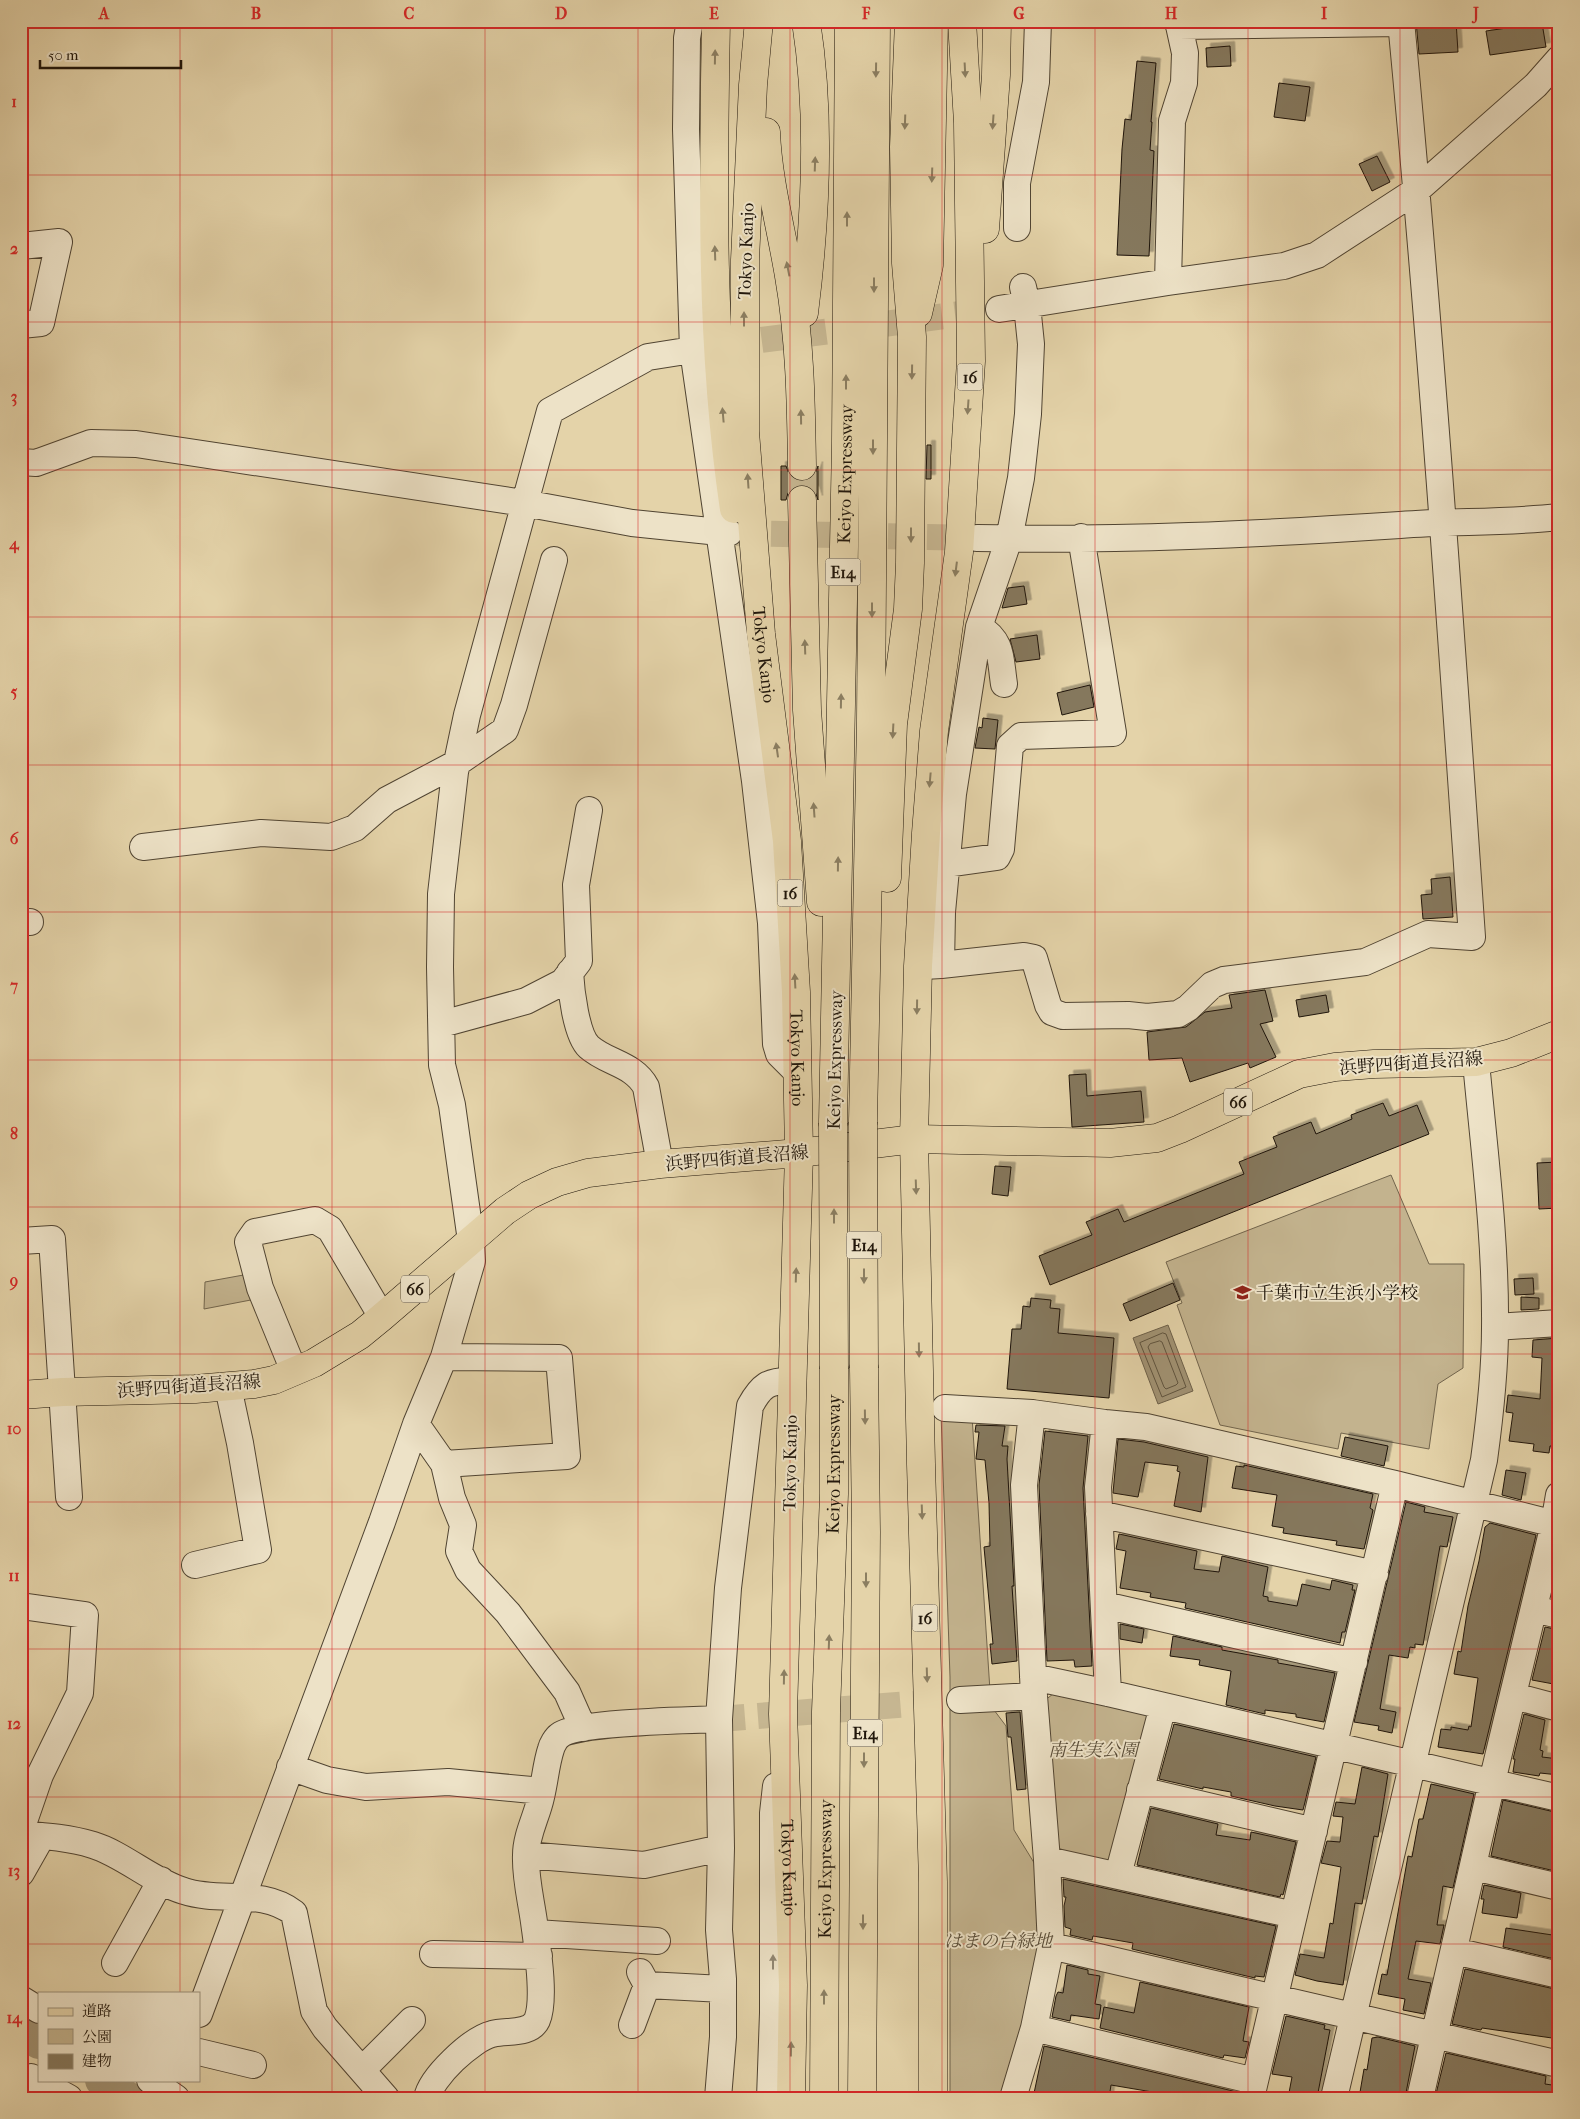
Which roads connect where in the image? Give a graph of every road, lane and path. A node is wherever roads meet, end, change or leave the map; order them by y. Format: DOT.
graph roads {
  1 [pos="690,21"];
  2 [pos="716,21"];
  3 [pos="759,21"];
  4 [pos="768,21"];
  5 [pos="806,21"];
  6 [pos="849,21"];
  7 [pos="876,21"];
  8 [pos="909,21"];
  9 [pos="934,21"];
  10 [pos="962,21"];
  11 [pos="997,21"];
  12 [pos="1038,21"];
  13 [pos="1401,22"];
  14 [pos="1178,24"];
  15 [pos="1559,59"];
  16 [pos="1417,190"];
  17 [pos="1017,228"];
  18 [pos="21,246"];
  19 [pos="1168,282"];
  20 [pos="1025,296"];
  21 [pos="999,309"];
  22 [pos="21,325"];
  23 [pos="912,336"];
  24 [pos="699,349"];
  25 [pos="800,352"];
  26 [pos="971,361"];
  27 [pos="802,466"];
  28 [pos="23,468"];
  29 [pos="802,500"];
  30 [pos="524,503"];
  31 [pos="1559,517"];
  32 [pos="1443,522"];
  33 [pos="723,533"];
  34 [pos="977,538"];
  35 [pos="1082,538"];
  36 [pos="1009,539"];
  37 [pos="554,560"];
  38 [pos="978,627"];
  39 [pos="761,634"];
  40 [pos="1004,684"];
  41 [pos="457,764"];
  42 [pos="589,810"];
  43 [pos="143,847"];
  44 [pos="946,864"];
  45 [pos="929,966"];
  46 [pos="570,972"];
  47 [pos="442,1024"];
  48 [pos="835,1032"];
  49 [pos="1559,1034"];
  50 [pos="1476,1062"];
  51 [pos="796,1071"];
  52 [pos="865,1076"];
  53 [pos="914,1139"];
  54 [pos="799,1152"];
  55 [pos="660,1164"];
  56 [pos="21,1241"];
  57 [pos="471,1241"];
  58 [pos="382,1318"];
  59 [pos="1559,1323"];
  60 [pos="1496,1327"];
  61 [pos="444,1357"];
  62 [pos="294,1371"];
  63 [pos="792,1381"];
  64 [pos="228,1387"];
  65 [pos="63,1392"];
  66 [pos="21,1394"];
  67 [pos="945,1408"];
  68 [pos="1032,1413"];
  69 [pos="416,1424"];
  70 [pos="1105,1424"];
  71 [pos="444,1464"];
  72 [pos="1396,1484"];
  73 [pos="1559,1495"];
  74 [pos="69,1497"];
  75 [pos="1475,1504"];
  76 [pos="1099,1514"];
  77 [pos="1556,1524"];
  78 [pos="195,1565"];
  79 [pos="1375,1574"];
  80 [pos="1104,1605"];
  81 [pos="21,1606"];
  82 [pos="1534,1609"];
  83 [pos="1559,1615"];
  84 [pos="1354,1662"];
  85 [pos="1034,1687"];
  86 [pos="1108,1693"];
  87 [pos="1514,1696"];
  88 [pos="960,1700"];
  89 [pos="1163,1706"];
  90 [pos="1559,1708"];
  91 [pos="783,1714"];
  92 [pos="719,1719"];
  93 [pos="583,1728"];
  94 [pos="1334,1746"];
  95 [pos="1413,1764"];
  96 [pos="290,1767"];
  97 [pos="1492,1782"];
  98 [pos="1140,1790"];
  99 [pos="542,1791"];
  100 [pos="1559,1798"];
  101 [pos="1314,1831"];
  102 [pos="28,1833"];
  103 [pos="721,1848"];
  104 [pos="526,1855"];
  105 [pos="1047,1860"];
  106 [pos="1474,1867"];
  107 [pos="21,1873"];
  108 [pos="1118,1875"];
  109 [pos="161,1880"];
  110 [pos="1559,1887"];
  111 [pos="242,1896"];
  112 [pos="1294,1915"];
  113 [pos="657,1941"];
  114 [pos="537,1944"];
  115 [pos="1052,1946"];
  116 [pos="1454,1951"];
  117 [pos="433,1954"];
  118 [pos="115,1963"];
  119 [pos="1559,1975"];
  120 [pos="723,1989"];
  121 [pos="21,1998"];
  122 [pos="1275,1998"];
  123 [pos="38,2009"];
  124 [pos="200,2011"];
  125 [pos="1353,2016"];
  126 [pos="412,2020"];
  127 [pos="632,2025"];
  128 [pos="1034,2028"];
  129 [pos="1434,2035"];
  130 [pos="200,2052"];
  131 [pos="1559,2064"];
  132 [pos="253,2065"];
  133 [pos="362,2070"];
  134 [pos="32,2086"];
  135 [pos="1253,2089"];
  136 [pos="69,2098"];
  137 [pos="386,2098"];
  138 [pos="427,2098"];
  139 [pos="718,2098"];
  140 [pos="770,2098"];
  141 [pos="790,2098"];
  142 [pos="824,2098"];
  143 [pos="862,2098"];
  144 [pos="933,2098"];
  145 [pos="1013,2098"];
  146 [pos="1334,2098"];
  147 [pos="1420,2098"];
  1 -- 24 [label="street"];
  39 -- 2 [label="main road, one-way"];
  39 -- 3 [label="main road, Tokyo Kanjo / 16, one-way"];
  25 -- 4 [label="main road, one-way"];
  25 -- 5 [label="main road, one-way"];
  48 -- 6 [label="main road, Keiyo Expressway / E14, one-way"];
  7 -- 52 [label="main road, Keiyo Expressway / E14, one-way"];
  8 -- 23 [label="main road, one-way"];
  9 -- 23 [label="main road, one-way"];
  10 -- 26 [label="main road, 16, one-way"];
  11 -- 26 [label="main road, one-way"];
  12 -- 17 [label="street"];
  13 -- 14 [label="street"];
  13 -- 16 [label="street"];
  14 -- 19 [label="street"];
  15 -- 16 [label="street"];
  16 -- 19 [label="street"];
  16 -- 32 [label="street"];
  18 -- 22 [label="street"];
  19 -- 20 [label="street"];
  20 -- 21 [label="street"];
  20 -- 36 [label="street"];
  23 -- 52 [label="main road, one-way"];
  24 -- 30 [label="street"];
  24 -- 33 [label="street"];
  27 -- 25 [label="main road, one-way"];
  26 -- 45 [label="main road, 16, one-way"];
  28 -- 30 [label="street"];
  48 -- 29 [label="main road, one-way"];
  30 -- 33 [label="street"];
  30 -- 41 [label="street"];
  31 -- 32 [label="street"];
  32 -- 35 [label="street"];
  32 -- 45 [label="street"];
  33 -- 51 [label="street"];
  34 -- 36 [label="street"];
  35 -- 36 [label="street"];
  35 -- 44 [label="street"];
  36 -- 38 [label="street"];
  37 -- 41 [label="street"];
  38 -- 40 [label="street"];
  38 -- 44 [label="street"];
  51 -- 39 [label="main road, Tokyo Kanjo / 16, one-way"];
  41 -- 43 [label="street"];
  41 -- 47 [label="street"];
  42 -- 46 [label="street"];
  44 -- 45 [label="street"];
  45 -- 53 [label="main road, 16, one-way"];
  46 -- 47 [label="street"];
  46 -- 55 [label="street"];
  47 -- 57 [label="street"];
  142 -- 48 [label="main road, Keiyo Expressway / E14, one-way, bridge"];
  49 -- 50 [label="main road, 浜野四街道長沼線 / 66"];
  50 -- 53 [label="main road, 浜野四街道長沼線 / 66"];
  50 -- 60 [label="street"];
  51 -- 54 [label="main road, Tokyo Kanjo / 16"];
  52 -- 143 [label="main road, Keiyo Expressway / E14, one-way, bridge"];
  53 -- 54 [label="main road, 浜野四街道長沼線 / 66"];
  53 -- 144 [label="main road, 16, one-way"];
  54 -- 55 [label="main road, 浜野四街道長沼線 / 66"];
  63 -- 54 [label="main road, Tokyo Kanjo / 16, one-way"];
  55 -- 57 [label="main road, 浜野四街道長沼線 / 66"];
  56 -- 65 [label="street"];
  57 -- 58 [label="main road, 浜野四街道長沼線 / 66"];
  57 -- 61 [label="street"];
  58 -- 62 [label="main road, 浜野四街道長沼線 / 66"];
  58 -- 62 [label="street"];
  59 -- 60 [label="street"];
  60 -- 75 [label="street"];
  61 -- 69 [label="street"];
  61 -- 71 [label="street"];
  62 -- 64 [label="main road, 浜野四街道長沼線 / 66"];
  91 -- 63 [label="main road, Tokyo Kanjo / 16, one-way"];
  63 -- 92 [label="street"];
  64 -- 65 [label="main road, 浜野四街道長沼線 / 66"];
  64 -- 78 [label="street"];
  65 -- 66 [label="main road, 浜野四街道長沼線 / 66"];
  65 -- 74 [label="street"];
  67 -- 68 [label="street"];
  68 -- 70 [label="street"];
  68 -- 85 [label="street"];
  69 -- 71 [label="street"];
  69 -- 96 [label="street"];
  70 -- 72 [label="street"];
  70 -- 76 [label="street"];
  71 -- 93 [label="street"];
  72 -- 75 [label="street"];
  72 -- 79 [label="street"];
  73 -- 77 [label="street"];
  75 -- 77 [label="street"];
  75 -- 95 [label="street"];
  76 -- 79 [label="street"];
  76 -- 80 [label="street"];
  77 -- 82 [label="street"];
  79 -- 84 [label="street"];
  80 -- 84 [label="street"];
  80 -- 86 [label="street"];
  81 -- 102 [label="street"];
  82 -- 83 [label="street"];
  82 -- 87 [label="street"];
  84 -- 94 [label="street"];
  85 -- 86 [label="street"];
  85 -- 88 [label="street"];
  85 -- 105 [label="street"];
  86 -- 89 [label="street"];
  87 -- 90 [label="street"];
  87 -- 97 [label="street"];
  89 -- 94 [label="street"];
  89 -- 98 [label="street"];
  140 -- 91 [label="street, one-way"];
  141 -- 91 [label="main road, Tokyo Kanjo / 16, one-way"];
  92 -- 93 [label="street"];
  92 -- 103 [label="street"];
  93 -- 99 [label="street"];
  94 -- 95 [label="street"];
  94 -- 101 [label="street"];
  95 -- 97 [label="street"];
  95 -- 125 [label="street"];
  96 -- 99 [label="street"];
  96 -- 111 [label="street"];
  97 -- 100 [label="street"];
  97 -- 106 [label="street"];
  98 -- 101 [label="street"];
  98 -- 108 [label="street"];
  99 -- 104 [label="street"];
  101 -- 112 [label="street"];
  102 -- 107 [label="street"];
  102 -- 109 [label="street"];
  103 -- 104 [label="street"];
  103 -- 120 [label="street"];
  104 -- 114 [label="street"];
  105 -- 108 [label="street"];
  105 -- 115 [label="street"];
  106 -- 110 [label="street"];
  106 -- 116 [label="street"];
  108 -- 112 [label="street"];
  109 -- 111 [label="street"];
  109 -- 118 [label="street"];
  111 -- 124 [label="street"];
  111 -- 133 [label="street"];
  112 -- 122 [label="street"];
  113 -- 114 [label="street"];
  114 -- 117 [label="street"];
  114 -- 138 [label="street"];
  115 -- 122 [label="street"];
  115 -- 128 [label="street"];
  116 -- 119 [label="street"];
  116 -- 129 [label="street"];
  120 -- 127 [label="street"];
  120 -- 139 [label="street"];
  121 -- 123 [label="street"];
  122 -- 125 [label="street"];
  122 -- 135 [label="street"];
  125 -- 129 [label="street"];
  125 -- 146 [label="street"];
  126 -- 133 [label="street"];
  128 -- 135 [label="street"];
  128 -- 145 [label="street"];
  129 -- 131 [label="street"];
  129 -- 147 [label="street"];
  130 -- 132 [label="street"];
  133 -- 137 [label="street"];
  134 -- 136 [label="street"];
}
